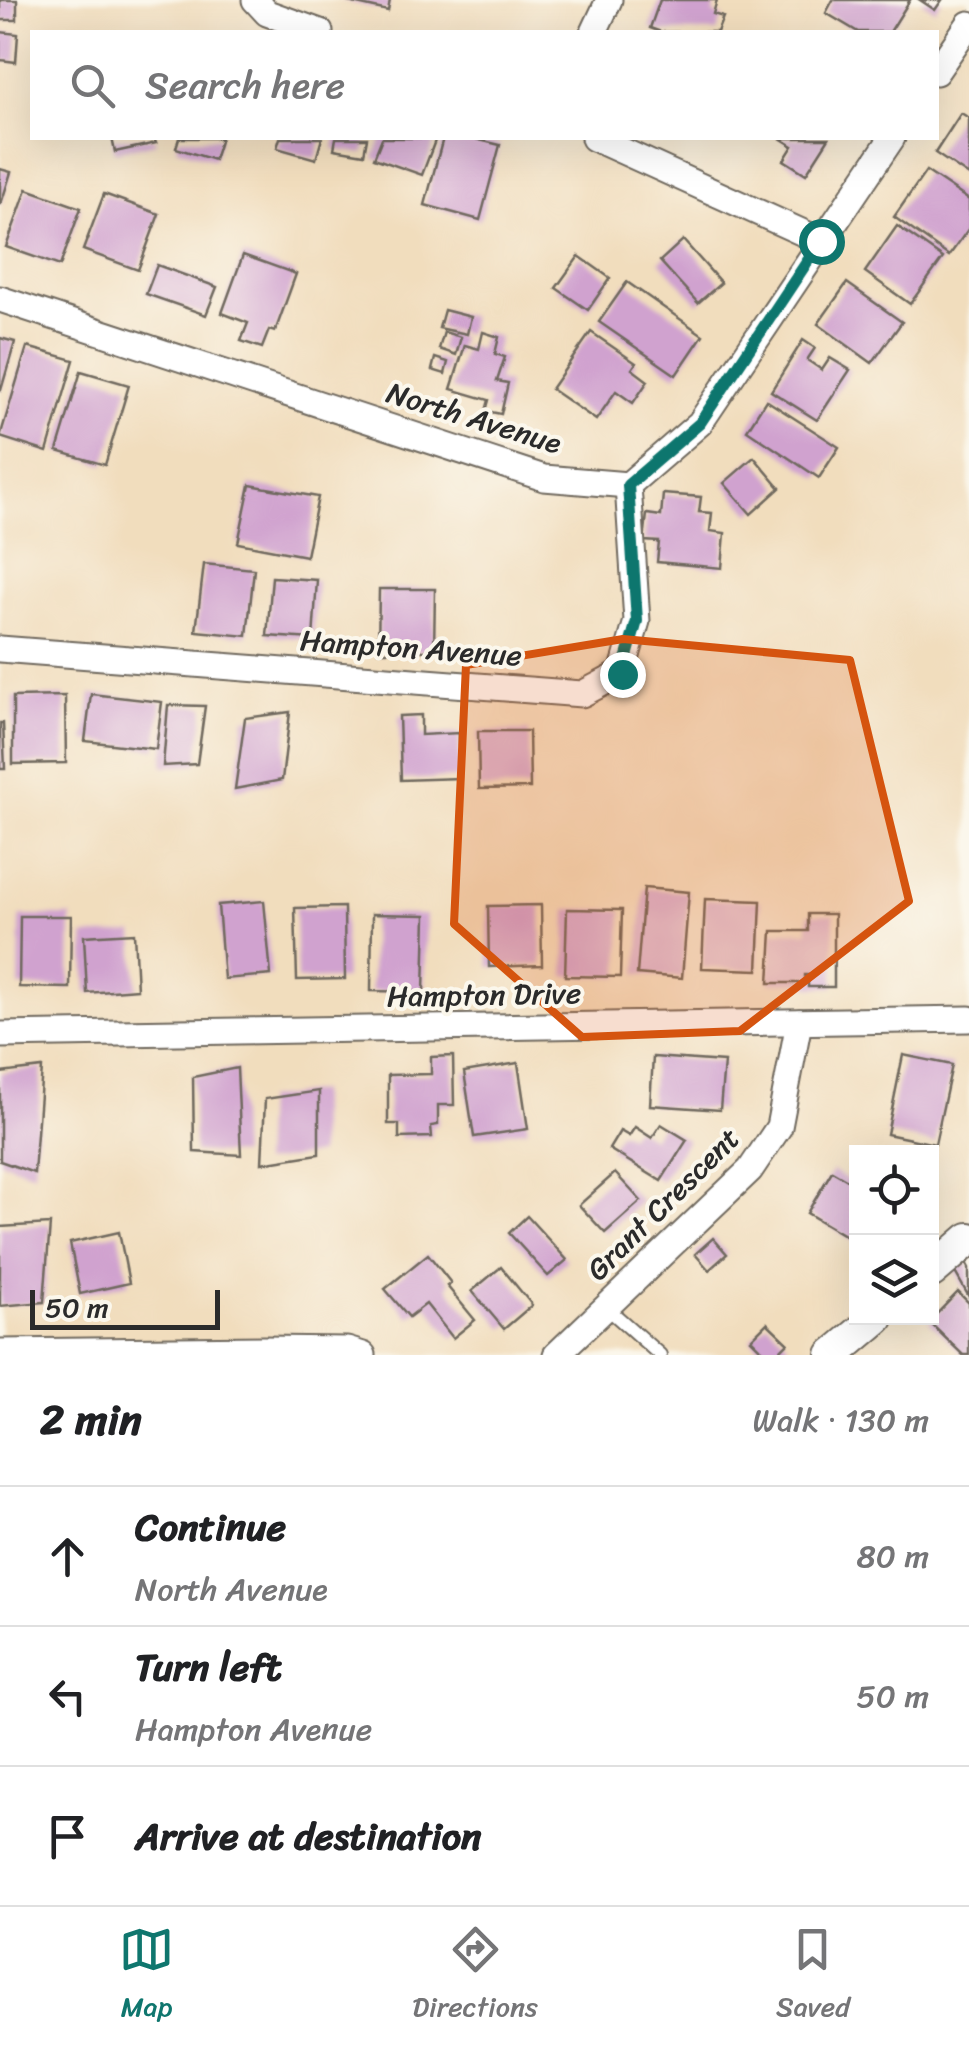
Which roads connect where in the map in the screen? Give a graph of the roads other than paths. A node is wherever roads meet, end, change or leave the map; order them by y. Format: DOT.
graph roads {
  1 [pos="255,0"];
  2 [pos="609,0"];
  3 [pos="969,24"];
  4 [pos="315,30"];
  5 [pos="595,30"];
  6 [pos="939,68"];
  7 [pos="598,140"];
  8 [pos="891,140"];
  9 [pos="821,241"];
  10 [pos="0,300"];
  11 [pos="628,485"];
  12 [pos="0,649"];
  13 [pos="969,1019"];
  14 [pos="799,1022"];
  15 [pos="0,1035"];
  16 [pos="969,1239"];
  17 [pos="939,1265"];
  18 [pos="606,1307"];
  19 [pos="869,1325"];
  20 [pos="0,1352"];
  21 [pos="363,1355"];
  22 [pos="556,1355"];
  23 [pos="660,1355"];
  24 [pos="833,1355"];
  1 -- 4 [label="street"];
  2 -- 5 [label="street"];
  3 -- 6 [label="street"];
  7 -- 9 [label="street"];
  8 -- 9 [label="street"];
  9 -- 11 [label="street"];
  10 -- 11 [label="street, North Avenue"];
  11 -- 12 [label="street, Hampton Avenue"];
  13 -- 14 [label="street, Hampton Drive"];
  14 -- 15 [label="street, Hampton Drive"];
  14 -- 18 [label="street, Grant Crescent"];
  16 -- 17 [label="street"];
  18 -- 22 [label="street, Grant Crescent"];
  18 -- 23 [label="lane"];
  19 -- 24 [label="street"];
  20 -- 21 [label="street"];
}
